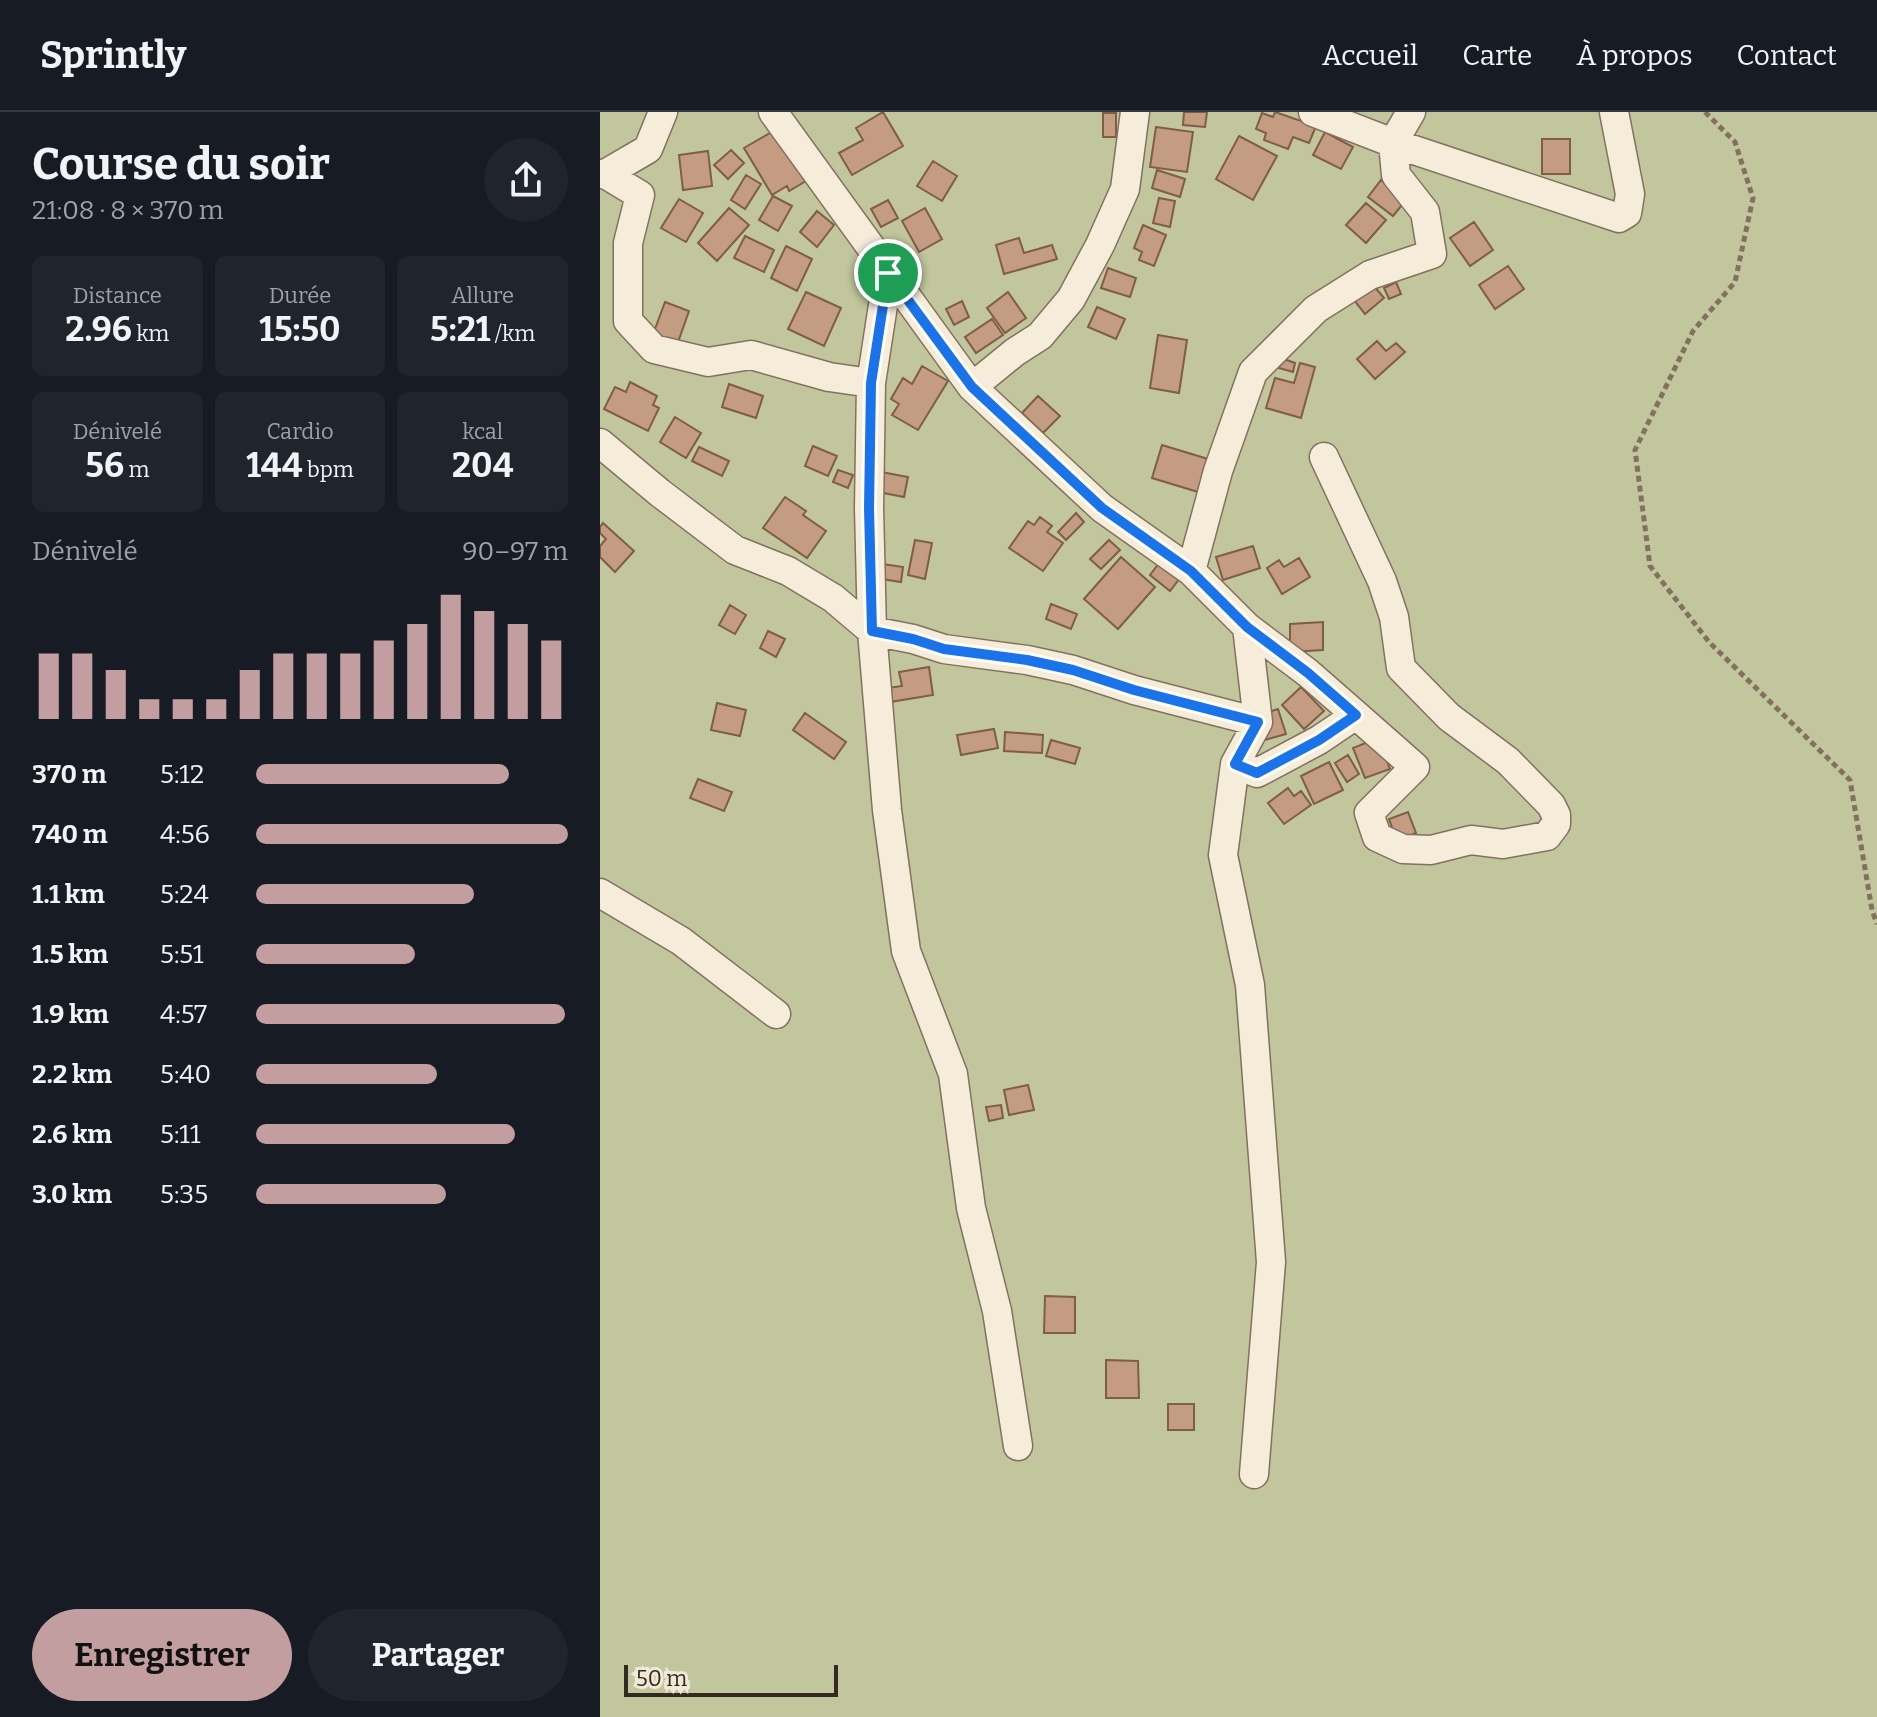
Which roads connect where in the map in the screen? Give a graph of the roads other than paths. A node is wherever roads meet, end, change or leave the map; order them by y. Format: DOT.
graph roads {
  1 [pos="663,112"];
  2 [pos="773,112"];
  3 [pos="1135,112"];
  4 [pos="1313,112"];
  5 [pos="1411,112"];
  6 [pos="1614,112"];
  7 [pos="1393,143"];
  8 [pos="603,174"];
  9 [pos="888,273"];
  10 [pos="871,383"];
  11 [pos="972,387"];
  12 [pos="600,443"];
  13 [pos="1324,457"];
  14 [pos="1191,571"];
  15 [pos="1247,627"];
  16 [pos="872,631"];
  17 [pos="1356,715"];
  18 [pos="1258,722"];
  19 [pos="1235,764"];
  20 [pos="600,893"];
  21 [pos="776,1014"];
  22 [pos="1018,1446"];
  23 [pos="1254,1474"];
  1 -- 8 [label="street"];
  2 -- 9 [label="street"];
  3 -- 11 [label="street"];
  4 -- 7 [label="street"];
  5 -- 7 [label="street"];
  6 -- 7 [label="street"];
  7 -- 14 [label="street"];
  8 -- 10 [label="street"];
  9 -- 10 [label="street"];
  9 -- 11 [label="street"];
  10 -- 16 [label="street"];
  11 -- 14 [label="street"];
  12 -- 16 [label="street"];
  13 -- 17 [label="street"];
  14 -- 15 [label="street"];
  15 -- 17 [label="street"];
  15 -- 18 [label="street"];
  16 -- 18 [label="street"];
  16 -- 22 [label="street"];
  17 -- 19 [label="street"];
  18 -- 19 [label="street"];
  19 -- 23 [label="street"];
  20 -- 21 [label="street"];
}
